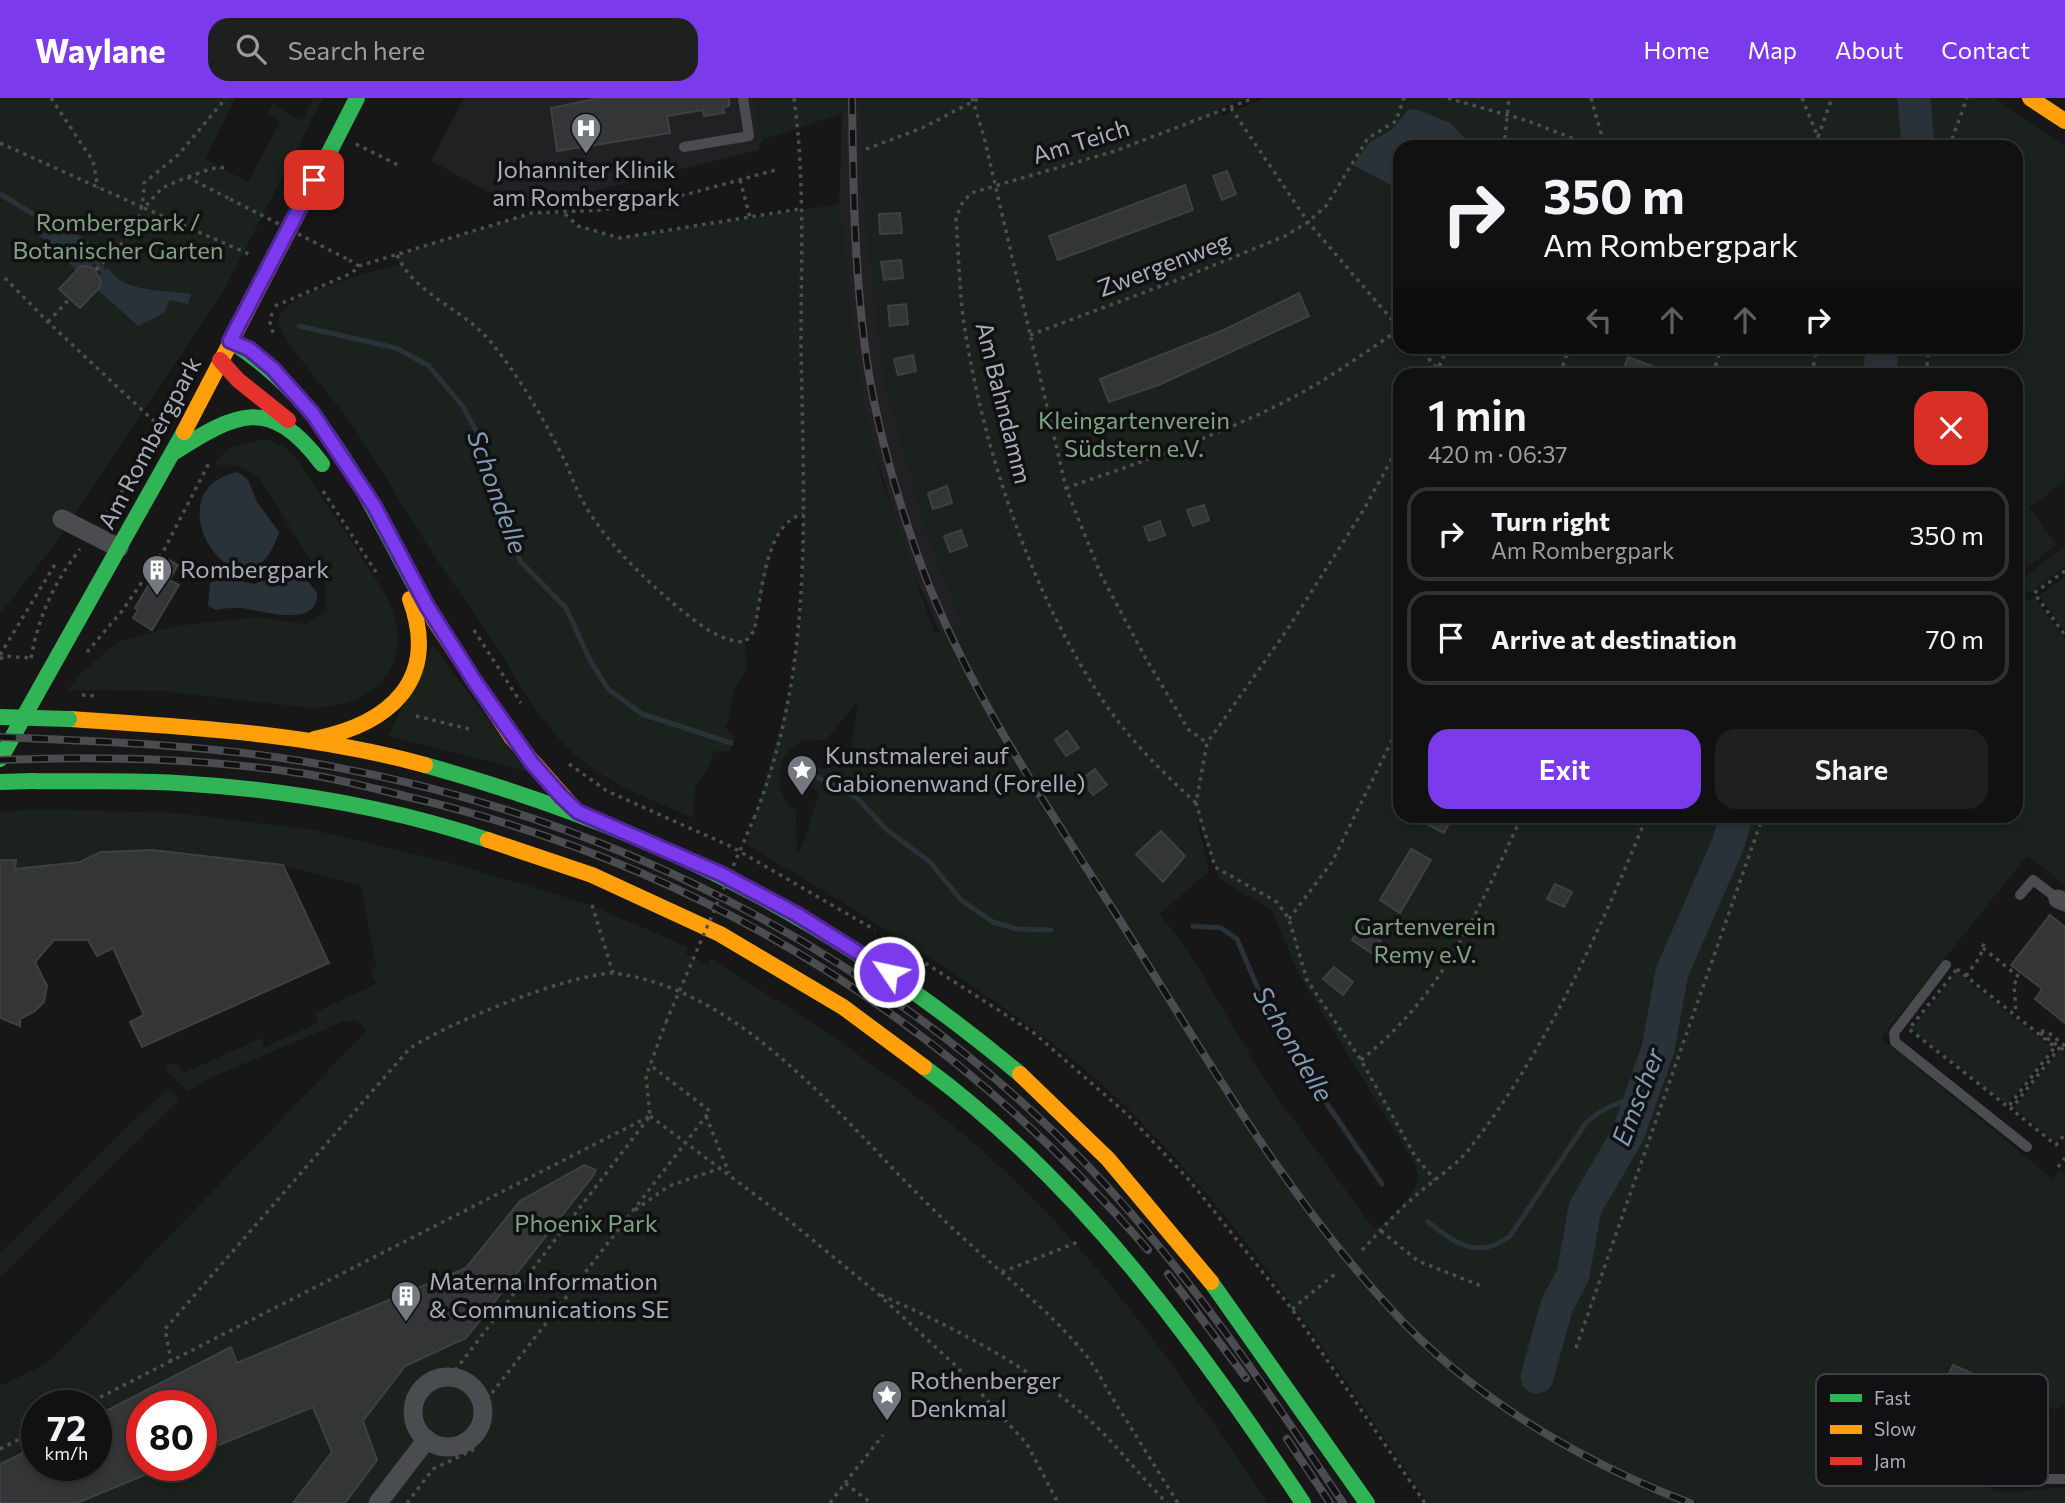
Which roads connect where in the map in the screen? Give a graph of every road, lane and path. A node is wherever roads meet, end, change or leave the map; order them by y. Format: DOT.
graph roads {
  1 [pos="51,98"];
  2 [pos="226,98"];
  3 [pos="357,98"];
  4 [pos="743,98"];
  5 [pos="794,98"];
  6 [pos="980,98"];
  7 [pos="1254,98"];
  8 [pos="1404,98"];
  9 [pos="1448,98"];
  10 [pos="1509,98"];
  11 [pos="1591,98"];
  12 [pos="1802,98"];
  13 [pos="1832,98"];
  14 [pos="1967,98"];
  15 [pos="2030,98"];
  16 [pos="972,100"];
  17 [pos="1231,108"];
  18 [pos="1509,116"];
  19 [pos="2065,121"];
  20 [pos="1818,137"];
  21 [pos="1505,140"];
  22 [pos="1576,140"];
  23 [pos="1603,140"];
  24 [pos="1818,140"];
  25 [pos="1952,140"];
  26 [pos="0,143"];
  27 [pos="361,146"];
  28 [pos="684,147"];
  29 [pos="866,149"];
  30 [pos="398,165"];
  31 [pos="226,167"];
  32 [pos="779,169"];
  33 [pos="187,177"];
  34 [pos="740,180"];
  35 [pos="995,186"];
  36 [pos="99,188"];
  37 [pos="144,208"];
  38 [pos="799,209"];
  39 [pos="565,214"];
  40 [pos="750,217"];
  41 [pos="1308,222"];
  42 [pos="252,255"];
  43 [pos="397,255"];
  44 [pos="359,266"];
  45 [pos="96,270"];
  46 [pos="5,278"];
  47 [pos="70,298"];
  48 [pos="1393,321"];
  49 [pos="48,322"];
  50 [pos="1393,334"];
  51 [pos="1030,335"];
  52 [pos="230,341"];
  53 [pos="276,341"];
  54 [pos="1424,354"];
  55 [pos="220,360"];
  56 [pos="1437,368"];
  57 [pos="159,425"];
  58 [pos="299,432"];
  59 [pos="173,453"];
  60 [pos="1393,457"];
  61 [pos="212,458"];
  62 [pos="325,482"];
  63 [pos="1066,488"];
  64 [pos="803,514"];
  65 [pos="62,519"];
  66 [pos="369,535"];
  67 [pos="119,548"];
  68 [pos="78,551"];
  69 [pos="57,561"];
  70 [pos="2065,571"];
  71 [pos="379,577"];
  72 [pos="104,634"];
  73 [pos="2065,635"];
  74 [pos="0,657"];
  75 [pos="31,658"];
  76 [pos="27,670"];
  77 [pos="391,707"];
  78 [pos="0,717"];
  79 [pos="483,733"];
  80 [pos="1393,738"];
  81 [pos="296,741"];
  82 [pos="1207,743"];
  83 [pos="0,759"];
  84 [pos="569,763"];
  85 [pos="0,782"];
  86 [pos="1196,803"];
  87 [pos="578,812"];
  88 [pos="1519,823"];
  89 [pos="1644,823"];
  90 [pos="1761,823"];
  91 [pos="732,847"];
  92 [pos="2020,895"];
  93 [pos="2062,901"];
  94 [pos="602,906"];
  95 [pos="1289,919"];
  96 [pos="1985,939"];
  97 [pos="697,948"];
  98 [pos="1983,948"];
  99 [pos="709,954"];
  100 [pos="1947,965"];
  101 [pos="613,973"];
  102 [pos="1966,976"];
  103 [pos="2016,1015"];
  104 [pos="2035,1030"];
  105 [pos="2063,1048"];
  106 [pos="1361,1060"];
  107 [pos="650,1065"];
  108 [pos="650,1116"];
  109 [pos="706,1116"];
  110 [pos="2065,1134"];
  111 [pos="686,1141"];
  112 [pos="2026,1147"];
  113 [pos="2065,1158"];
  114 [pos="2058,1167"];
  115 [pos="721,1168"];
  116 [pos="729,1174"];
  117 [pos="1435,1180"];
  118 [pos="629,1214"];
  119 [pos="1381,1231"];
  120 [pos="1071,1232"];
  121 [pos="1362,1250"];
  122 [pos="1002,1272"];
  123 [pos="1335,1274"];
  124 [pos="1484,1287"];
  125 [pos="876,1293"];
  126 [pos="1576,1348"];
  127 [pos="171,1361"];
  128 [pos="450,1377"];
  129 [pos="112,1391"];
  130 [pos="492,1393"];
  131 [pos="883,1435"];
  132 [pos="21,1438"];
  133 [pos="427,1440"];
  134 [pos="0,1449"];
  135 [pos="475,1449"];
  136 [pos="845,1483"];
  137 [pos="378,1503"];
  138 [pos="407,1503"];
  139 [pos="830,1503"];
  140 [pos="871,1503"];
  141 [pos="1058,1503"];
  142 [pos="1167,1503"];
  143 [pos="1178,1503"];
  144 [pos="1303,1503"];
  145 [pos="1367,1503"];
  146 [pos="1425,1503"];
  1 -- 36 [label="path"];
  2 -- 37 [label="path"];
  3 -- 52 [label="main road, Am Rombergpark"];
  4 -- 28 [label="lane"];
  5 -- 38 [label="path"];
  6 -- 16 [label="path"];
  7 -- 17 [label="path, Am Teich"];
  8 -- 41 [label="path, Zwergenweg"];
  9 -- 18 [label="path"];
  10 -- 18 [label="path"];
  11 -- 23 [label="path"];
  12 -- 20 [label="path"];
  13 -- 20 [label="path"];
  14 -- 25 [label="path"];
  15 -- 19 [label="main road"];
  16 -- 29 [label="path"];
  16 -- 35 [label="path"];
  17 -- 35 [label="path, Am Teich"];
  17 -- 41 [label="path"];
  18 -- 21 [label="path"];
  18 -- 22 [label="path"];
  20 -- 24 [label="path"];
  26 -- 36 [label="path"];
  27 -- 30 [label="path"];
  31 -- 33 [label="path"];
  32 -- 34 [label="path"];
  33 -- 37 [label="path"];
  33 -- 44 [label="path, bridge"];
  34 -- 39 [label="path"];
  34 -- 40 [label="path"];
  35 -- 51 [label="path"];
  35 -- 86 [label="path, Am Bahndamm"];
  36 -- 37 [label="path"];
  37 -- 42 [label="path"];
  37 -- 45 [label="path"];
  38 -- 40 [label="path"];
  38 -- 64 [label="path"];
  39 -- 40 [label="path"];
  39 -- 43 [label="path"];
  41 -- 48 [label="path"];
  41 -- 51 [label="path, Zwergenweg"];
  43 -- 44 [label="path"];
  43 -- 64 [label="path"];
  44 -- 53 [label="path"];
  46 -- 49 [label="path"];
  47 -- 49 [label="path"];
  49 -- 57 [label="path"];
  50 -- 63 [label="path"];
  51 -- 63 [label="path"];
  52 -- 55 [label="main road, Am Rombergpark"];
  52 -- 87 [label="main road"];
  54 -- 56 [label="path"];
  55 -- 58 [label="main road"];
  55 -- 59 [label="main road, Am Rombergpark"];
  58 -- 59 [label="main road"];
  58 -- 62 [label="main road"];
  59 -- 67 [label="main road, Am Rombergpark"];
  60 -- 82 [label="path"];
  61 -- 72 [label="path"];
  62 -- 71 [label="path"];
  63 -- 82 [label="path"];
  64 -- 107 [label="path, bridge"];
  65 -- 67 [label="street"];
  66 -- 77 [label="main road"];
  67 -- 83 [label="main road, Am Rombergpark"];
  68 -- 75 [label="path"];
  69 -- 74 [label="path"];
  70 -- 73 [label="path"];
  74 -- 75 [label="path"];
  75 -- 76 [label="path"];
  77 -- 79 [label="path"];
  77 -- 81 [label="main road"];
  78 -- 81 [label="main road, bridge"];
  80 -- 95 [label="path"];
  81 -- 87 [label="main road"];
  82 -- 86 [label="path"];
  84 -- 91 [label="path"];
  85 -- 144 [label="main road, bridge"];
  86 -- 95 [label="path"];
  87 -- 145 [label="main road"];
  88 -- 106 [label="path"];
  89 -- 117 [label="path"];
  90 -- 126 [label="path"];
  92 -- 93 [label="lane"];
  94 -- 101 [label="path"];
  95 -- 106 [label="path"];
  96 -- 98 [label="path"];
  97 -- 99 [label="path"];
  98 -- 102 [label="path"];
  98 -- 103 [label="path"];
  100 -- 112 [label="lane"];
  101 -- 122 [label="path"];
  101 -- 127 [label="path"];
  102 -- 103 [label="path"];
  102 -- 104 [label="path"];
  103 -- 104 [label="path"];
  104 -- 105 [label="path"];
  105 -- 110 [label="path"];
  106 -- 117 [label="path"];
  107 -- 108 [label="path"];
  107 -- 109 [label="path"];
  108 -- 111 [label="path"];
  108 -- 127 [label="path"];
  108 -- 128 [label="path"];
  109 -- 111 [label="path"];
  109 -- 116 [label="path"];
  111 -- 115 [label="path"];
  111 -- 118 [label="path"];
  113 -- 114 [label="path"];
  115 -- 116 [label="path"];
  115 -- 118 [label="path"];
  116 -- 125 [label="path"];
  117 -- 119 [label="path"];
  118 -- 130 [label="path"];
  119 -- 121 [label="path"];
  119 -- 124 [label="path"];
  120 -- 122 [label="path"];
  122 -- 143 [label="path"];
  123 -- 146 [label="path"];
  125 -- 141 [label="path"];
  125 -- 142 [label="path"];
  127 -- 129 [label="path"];
  128 -- 133 [label="street"];
  128 -- 133 [label="street"];
  131 -- 136 [label="path"];
  132 -- 134 [label="path"];
  133 -- 137 [label="street"];
  135 -- 138 [label="path"];
  136 -- 139 [label="path"];
  136 -- 140 [label="path"];
}
